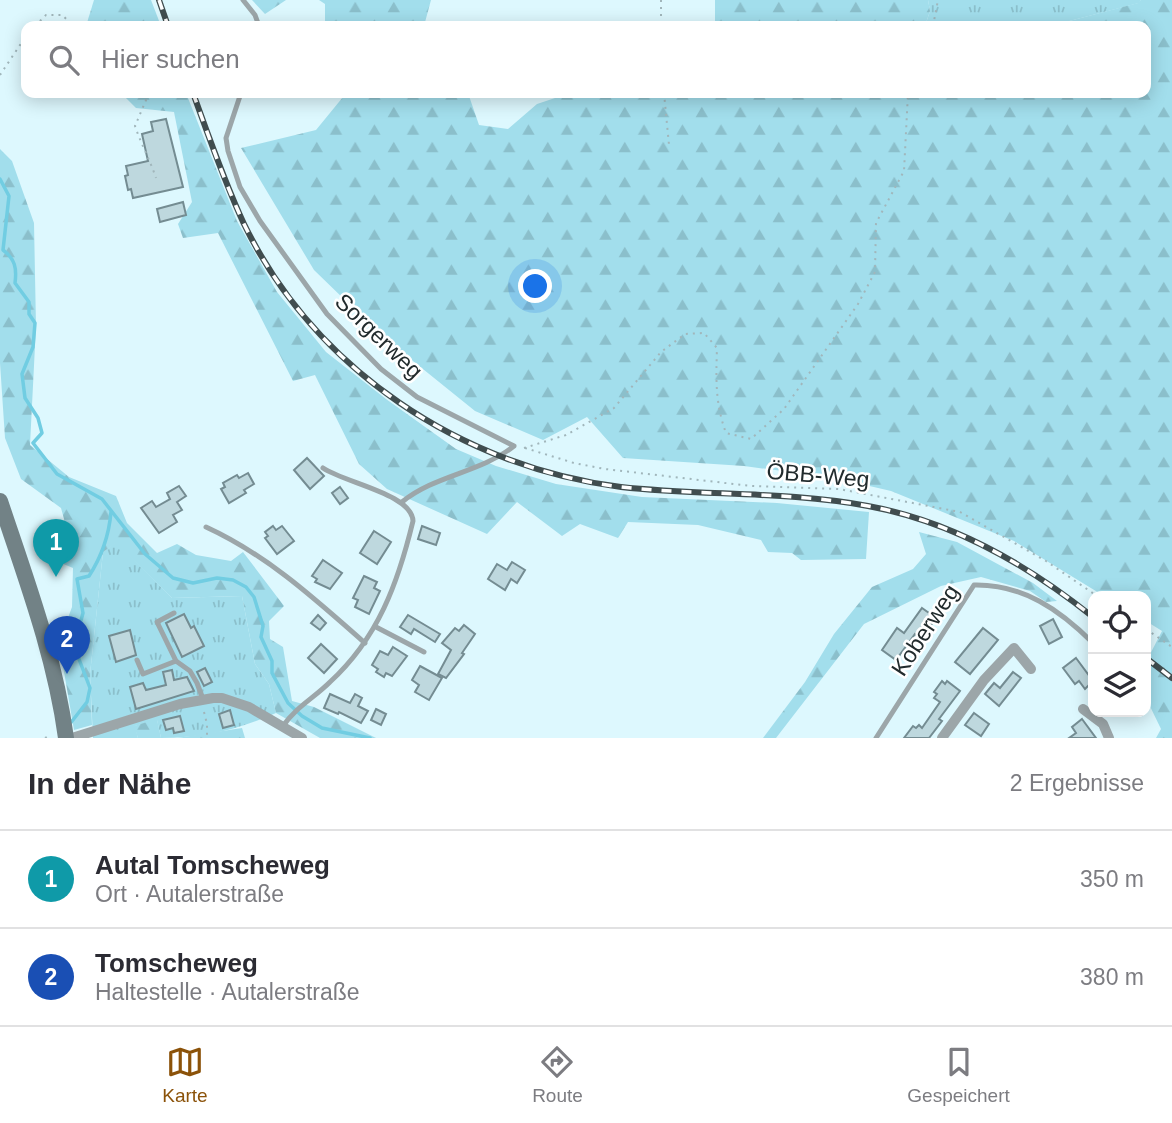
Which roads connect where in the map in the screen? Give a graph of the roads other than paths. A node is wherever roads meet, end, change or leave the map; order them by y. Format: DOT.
graph roads {
  1 [pos="243,0"];
  2 [pos="257,21"];
  3 [pos="239,98"];
  4 [pos="323,468"];
  5 [pos="0,501"];
  6 [pos="402,502"];
  7 [pos="206,527"];
  8 [pos="174,613"];
  9 [pos="376,627"];
  10 [pos="1088,638"];
  11 [pos="365,643"];
  12 [pos="424,652"];
  13 [pos="136,660"];
  14 [pos="176,661"];
  15 [pos="1031,669"];
  16 [pos="202,699"];
  17 [pos="1083,709"];
  18 [pos="283,726"];
  19 [pos="67,735"];
  20 [pos="302,738"];
  21 [pos="876,738"];
  22 [pos="942,738"];
  23 [pos="1109,738"];
  1 -- 2 [label="lane"];
  3 -- 6 [label="lane, Sorgerweg"];
  4 -- 6 [label="lane"];
  5 -- 19 [label="main road"];
  6 -- 9 [label="lane"];
  7 -- 11 [label="lane"];
  8 -- 14 [label="lane"];
  9 -- 11 [label="lane"];
  9 -- 12 [label="lane"];
  10 -- 21 [label="lane, Koberweg"];
  11 -- 18 [label="lane"];
  13 -- 14 [label="lane"];
  14 -- 16 [label="lane"];
  15 -- 22 [label="street"];
  16 -- 18 [label="street"];
  16 -- 19 [label="street"];
  17 -- 23 [label="street"];
  18 -- 20 [label="street"];
}
